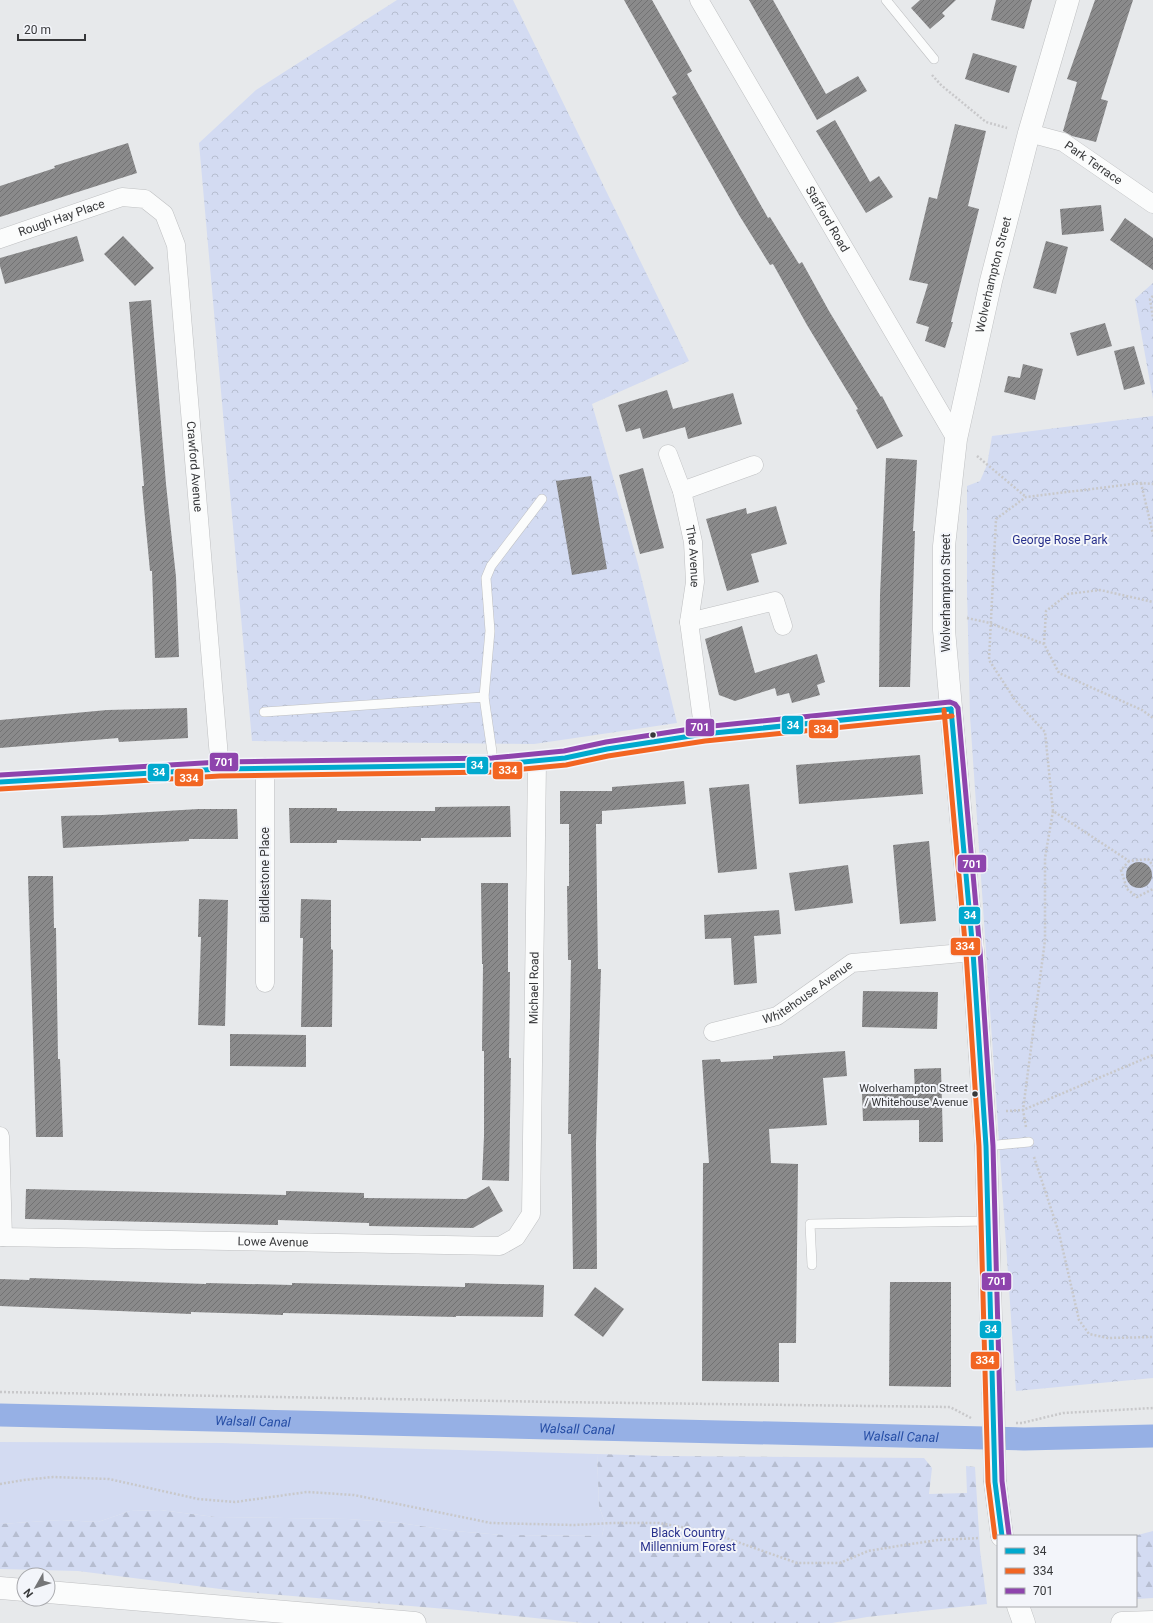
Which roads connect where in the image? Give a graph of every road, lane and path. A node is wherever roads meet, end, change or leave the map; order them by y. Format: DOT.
graph roads {
  1 [pos="698,0"];
  2 [pos="886,0"];
  3 [pos="1068,0"];
  4 [pos="934,59"];
  5 [pos="931,74"];
  6 [pos="1029,133"];
  7 [pos="122,197"];
  8 [pos="1153,204"];
  9 [pos="0,239"];
  10 [pos="1153,296"];
  11 [pos="1153,318"];
  12 [pos="956,439"];
  13 [pos="668,454"];
  14 [pos="754,465"];
  15 [pos="1141,483"];
  16 [pos="1153,484"];
  17 [pos="682,491"];
  18 [pos="1026,497"];
  19 [pos="542,499"];
  20 [pos="1153,534"];
  21 [pos="1153,602"];
  22 [pos="960,617"];
  23 [pos="690,622"];
  24 [pos="990,623"];
  25 [pos="783,626"];
  26 [pos="1044,644"];
  27 [pos="484,697"];
  28 [pos="951,709"];
  29 [pos="264,712"];
  30 [pos="1153,718"];
  31 [pos="704,734"];
  32 [pos="537,762"];
  33 [pos="492,765"];
  34 [pos="265,768"];
  35 [pos="220,769"];
  36 [pos="0,782"];
  37 [pos="1053,811"];
  38 [pos="1129,861"];
  39 [pos="1153,866"];
  40 [pos="1153,889"];
  41 [pos="973,952"];
  42 [pos="265,983"];
  43 [pos="713,1032"];
  44 [pos="1153,1055"];
  45 [pos="1023,1110"];
  46 [pos="984,1112"];
  47 [pos="0,1136"];
  48 [pos="1029,1142"];
  49 [pos="986,1146"];
  50 [pos="530,1214"];
  51 [pos="988,1221"];
  52 [pos="1,1237"];
  53 [pos="812,1264"];
  54 [pos="1153,1337"];
  55 [pos="0,1392"];
  56 [pos="1153,1408"];
  57 [pos="976,1421"];
  58 [pos="1015,1423"];
  59 [pos="0,1484"];
  60 [pos="993,1537"];
  61 [pos="0,1588"];
  62 [pos="16,1589"];
  63 [pos="56,1593"];
  64 [pos="1018,1607"];
  65 [pos="1153,1622"];
  66 [pos="415,1623"];
  67 [pos="1024,1623"];
  68 [pos="1122,1623"];
  1 -- 12 [label="street, Stafford Road"];
  2 -- 4 [label="lane"];
  3 -- 6 [label="main road, Wolverhampton Street"];
  5 -- 6 [label="path"];
  6 -- 8 [label="street, Park Terrace"];
  6 -- 12 [label="main road, Wolverhampton Street"];
  7 -- 9 [label="street, Rough Hay Place"];
  7 -- 35 [label="street, Crawford Avenue"];
  10 -- 11 [label="path"];
  12 -- 18 [label="path"];
  12 -- 28 [label="main road, Wolverhampton Street"];
  13 -- 17 [label="street, The Avenue"];
  14 -- 17 [label="street"];
  15 -- 16 [label="path"];
  15 -- 18 [label="path"];
  15 -- 20 [label="path"];
  17 -- 23 [label="street, The Avenue"];
  18 -- 24 [label="path"];
  19 -- 27 [label="lane"];
  21 -- 26 [label="path"];
  22 -- 24 [label="path"];
  23 -- 25 [label="street"];
  23 -- 31 [label="street, The Avenue"];
  24 -- 26 [label="path"];
  24 -- 37 [label="path"];
  26 -- 30 [label="path"];
  27 -- 29 [label="lane"];
  27 -- 33 [label="lane"];
  28 -- 31 [label="street"];
  28 -- 41 [label="main road, Wolverhampton Street"];
  31 -- 32 [label="street"];
  32 -- 33 [label="street"];
  32 -- 50 [label="street, Michael Road"];
  33 -- 34 [label="street"];
  34 -- 35 [label="street"];
  34 -- 42 [label="street, Biddlestone Place"];
  35 -- 36 [label="street"];
  37 -- 38 [label="path"];
  37 -- 45 [label="path"];
  38 -- 39 [label="path"];
  38 -- 40 [label="path"];
  41 -- 43 [label="street, Whitehouse Avenue"];
  41 -- 46 [label="main road, Wolverhampton Street"];
  44 -- 45 [label="path"];
  45 -- 46 [label="path"];
  45 -- 48 [label="path"];
  46 -- 49 [label="main road, Wolverhampton Street"];
  47 -- 52 [label="street"];
  48 -- 49 [label="lane"];
  48 -- 54 [label="path"];
  49 -- 51 [label="main road, Wolverhampton Street"];
  50 -- 52 [label="street, Lowe Avenue"];
  51 -- 53 [label="lane"];
  51 -- 60 [label="main road, Wolverhampton Street, bridge"];
  55 -- 57 [label="path"];
  56 -- 58 [label="path"];
  59 -- 60 [label="path"];
  61 -- 62 [label="main road"];
  63 -- 66 [label="main road"];
  64 -- 67 [label="main road"];
  65 -- 68 [label="main road"];
}
